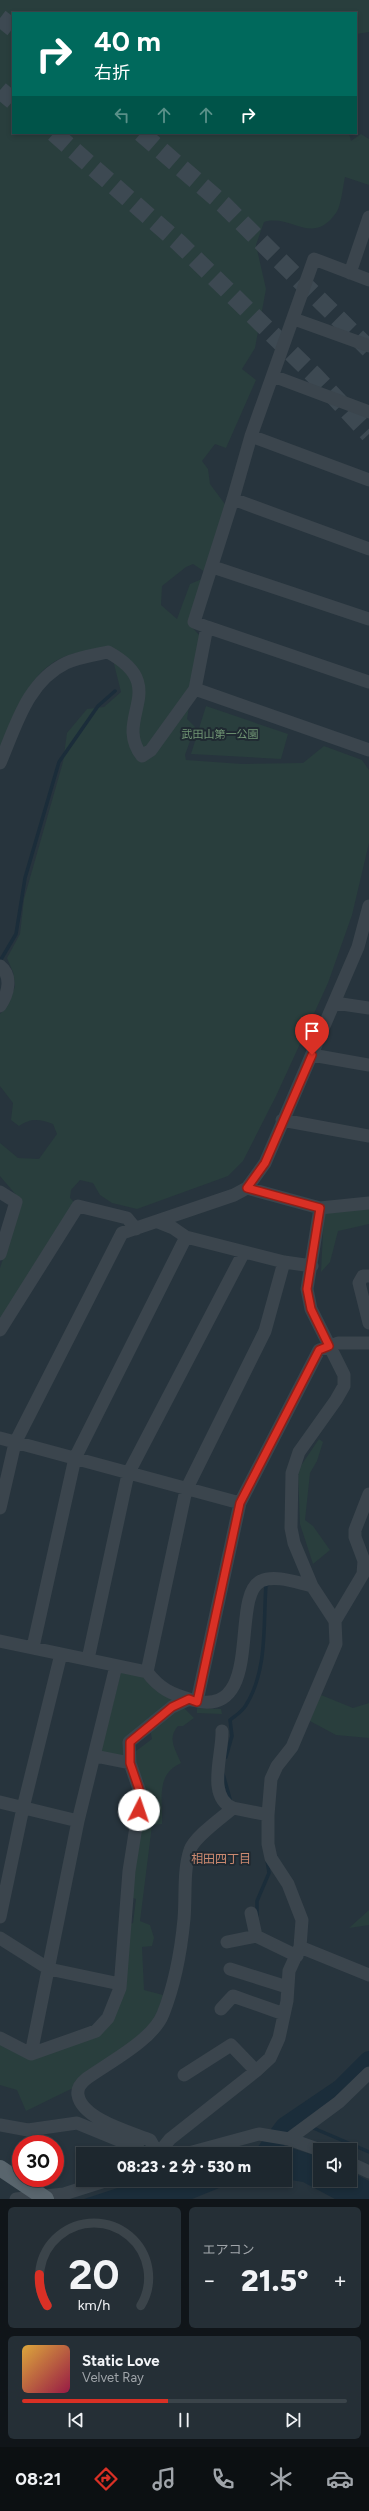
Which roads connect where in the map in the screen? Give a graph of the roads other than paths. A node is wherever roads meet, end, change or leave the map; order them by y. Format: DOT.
graph roads {
  1 [pos="369,218"];
  2 [pos="350,273"];
  3 [pos="369,280"];
  4 [pos="294,319"];
  5 [pos="369,346"];
  6 [pos="273,376"];
  7 [pos="369,412"];
  8 [pos="251,436"];
  9 [pos="369,480"];
  10 [pos="233,499"];
  11 [pos="369,549"];
  12 [pos="213,567"];
  13 [pos="369,619"];
  14 [pos="207,627"];
  15 [pos="369,682"];
  16 [pos="195,689"];
  17 [pos="369,750"];
  18 [pos="0,763"];
  19 [pos="369,906"];
  20 [pos="364,948"];
  21 [pos="0,966"];
  22 [pos="335,1003"];
  23 [pos="0,1006"];
  24 [pos="369,1008"];
  25 [pos="312,1055"];
  26 [pos="369,1065"];
  27 [pos="282,1120"];
  28 [pos="369,1136"];
  29 [pos="247,1188"];
  30 [pos="0,1192"];
  31 [pos="369,1203"];
  32 [pos="320,1208"];
  33 [pos="158,1222"];
  34 [pos="136,1229"];
  35 [pos="186,1237"];
  36 [pos="244,1252"];
  37 [pos="0,1254"];
  38 [pos="284,1262"];
  39 [pos="312,1266"];
  40 [pos="369,1276"];
  41 [pos="369,1323"];
  42 [pos="0,1330"];
  43 [pos="369,1343"];
  44 [pos="329,1346"];
  45 [pos="0,1438"];
  46 [pos="15,1443"];
  47 [pos="75,1458"];
  48 [pos="128,1474"];
  49 [pos="186,1490"];
  50 [pos="369,1494"];
  51 [pos="240,1503"];
  52 [pos="0,1508"];
  53 [pos="312,1586"];
  54 [pos="335,1621"];
  55 [pos="0,1643"];
  56 [pos="33,1647"];
  57 [pos="61,1654"];
  58 [pos="88,1659"];
  59 [pos="116,1666"];
  60 [pos="147,1672"];
  61 [pos="193,1700"];
  62 [pos="222,1731"];
  63 [pos="95,1756"];
  64 [pos="130,1763"];
  65 [pos="0,1802"];
  66 [pos="23,1808"];
  67 [pos="233,1808"];
  68 [pos="268,1815"];
  69 [pos="78,1821"];
  70 [pos="251,1913"];
  71 [pos="0,1917"];
  72 [pos="256,1936"];
  73 [pos="0,1938"];
  74 [pos="227,1942"];
  75 [pos="299,1951"];
  76 [pos="49,1969"];
  77 [pos="230,1970"];
  78 [pos="369,1975"];
  79 [pos="120,1984"];
  80 [pos="287,1987"];
  81 [pos="220,2009"];
  82 [pos="284,2014"];
  83 [pos="0,2038"];
  84 [pos="31,2054"];
  85 [pos="256,2071"];
  86 [pos="369,2073"];
  87 [pos="184,2075"];
  88 [pos="0,2125"];
  89 [pos="289,2139"];
  90 [pos="136,2147"];
  91 [pos="154,2147"];
  92 [pos="164,2147"];
  93 [pos="210,2147"];
  94 [pos="313,2148"];
  95 [pos="357,2166"];
  96 [pos="0,2168"];
  97 [pos="369,2172"];
  98 [pos="86,2187"];
  99 [pos="44,2197"];
  100 [pos="16,2199"];
  1 -- 2 [label="street"];
  2 -- 3 [label="street"];
  2 -- 4 [label="street"];
  4 -- 5 [label="street"];
  4 -- 6 [label="street"];
  6 -- 7 [label="street"];
  6 -- 8 [label="street"];
  8 -- 9 [label="street"];
  8 -- 10 [label="street"];
  10 -- 11 [label="street"];
  10 -- 12 [label="street"];
  12 -- 13 [label="street"];
  12 -- 14 [label="street"];
  14 -- 15 [label="street"];
  14 -- 16 [label="street"];
  16 -- 17 [label="street"];
  16 -- 18 [label="street"];
  19 -- 20 [label="street"];
  20 -- 22 [label="street"];
  21 -- 23 [label="street"];
  22 -- 24 [label="street"];
  22 -- 25 [label="street"];
  25 -- 26 [label="street"];
  25 -- 27 [label="street"];
  27 -- 28 [label="street"];
  27 -- 29 [label="street"];
  29 -- 32 [label="street"];
  29 -- 33 [label="street"];
  30 -- 37 [label="street"];
  31 -- 32 [label="street"];
  32 -- 39 [label="street"];
  33 -- 34 [label="street"];
  33 -- 35 [label="street"];
  34 -- 42 [label="street"];
  34 -- 46 [label="street"];
  35 -- 36 [label="street"];
  35 -- 47 [label="street"];
  36 -- 38 [label="street"];
  36 -- 48 [label="street"];
  38 -- 39 [label="street"];
  38 -- 49 [label="street"];
  39 -- 44 [label="street"];
  40 -- 41 [label="street"];
  43 -- 44 [label="street"];
  44 -- 51 [label="street"];
  44 -- 53 [label="street"];
  45 -- 46 [label="street"];
  46 -- 47 [label="street"];
  46 -- 52 [label="street"];
  47 -- 48 [label="street"];
  47 -- 56 [label="street"];
  48 -- 49 [label="street"];
  48 -- 58 [label="street"];
  49 -- 51 [label="street"];
  49 -- 60 [label="street"];
  50 -- 54 [label="street"];
  51 -- 61 [label="street"];
  53 -- 54 [label="street"];
  53 -- 61 [label="street"];
  54 -- 68 [label="street"];
  55 -- 56 [label="street"];
  56 -- 57 [label="street"];
  57 -- 58 [label="street"];
  57 -- 66 [label="street"];
  58 -- 59 [label="street"];
  59 -- 60 [label="street"];
  59 -- 63 [label="street"];
  60 -- 61 [label="street"];
  61 -- 64 [label="street"];
  62 -- 67 [label="street"];
  63 -- 64 [label="street"];
  63 -- 69 [label="street"];
  64 -- 79 [label="street"];
  65 -- 66 [label="street"];
  66 -- 69 [label="street"];
  66 -- 71 [label="street"];
  67 -- 68 [label="street"];
  67 -- 91 [label="street"];
  68 -- 75 [label="street"];
  69 -- 76 [label="street"];
  70 -- 72 [label="street"];
  72 -- 74 [label="street"];
  72 -- 75 [label="street"];
  73 -- 76 [label="street"];
  75 -- 78 [label="street"];
  75 -- 80 [label="street"];
  76 -- 79 [label="street"];
  76 -- 84 [label="street"];
  77 -- 80 [label="street"];
  79 -- 84 [label="street"];
  80 -- 82 [label="street"];
  81 -- 82 [label="street"];
  82 -- 85 [label="street"];
  83 -- 84 [label="street"];
  85 -- 87 [label="street"];
  85 -- 92 [label="street"];
  86 -- 89 [label="street"];
  88 -- 90 [label="street"];
  89 -- 93 [label="street"];
  89 -- 94 [label="street"];
  95 -- 97 [label="street"];
  96 -- 99 [label="main road"];
  98 -- 99 [label="street"];
  99 -- 100 [label="street"];
}
